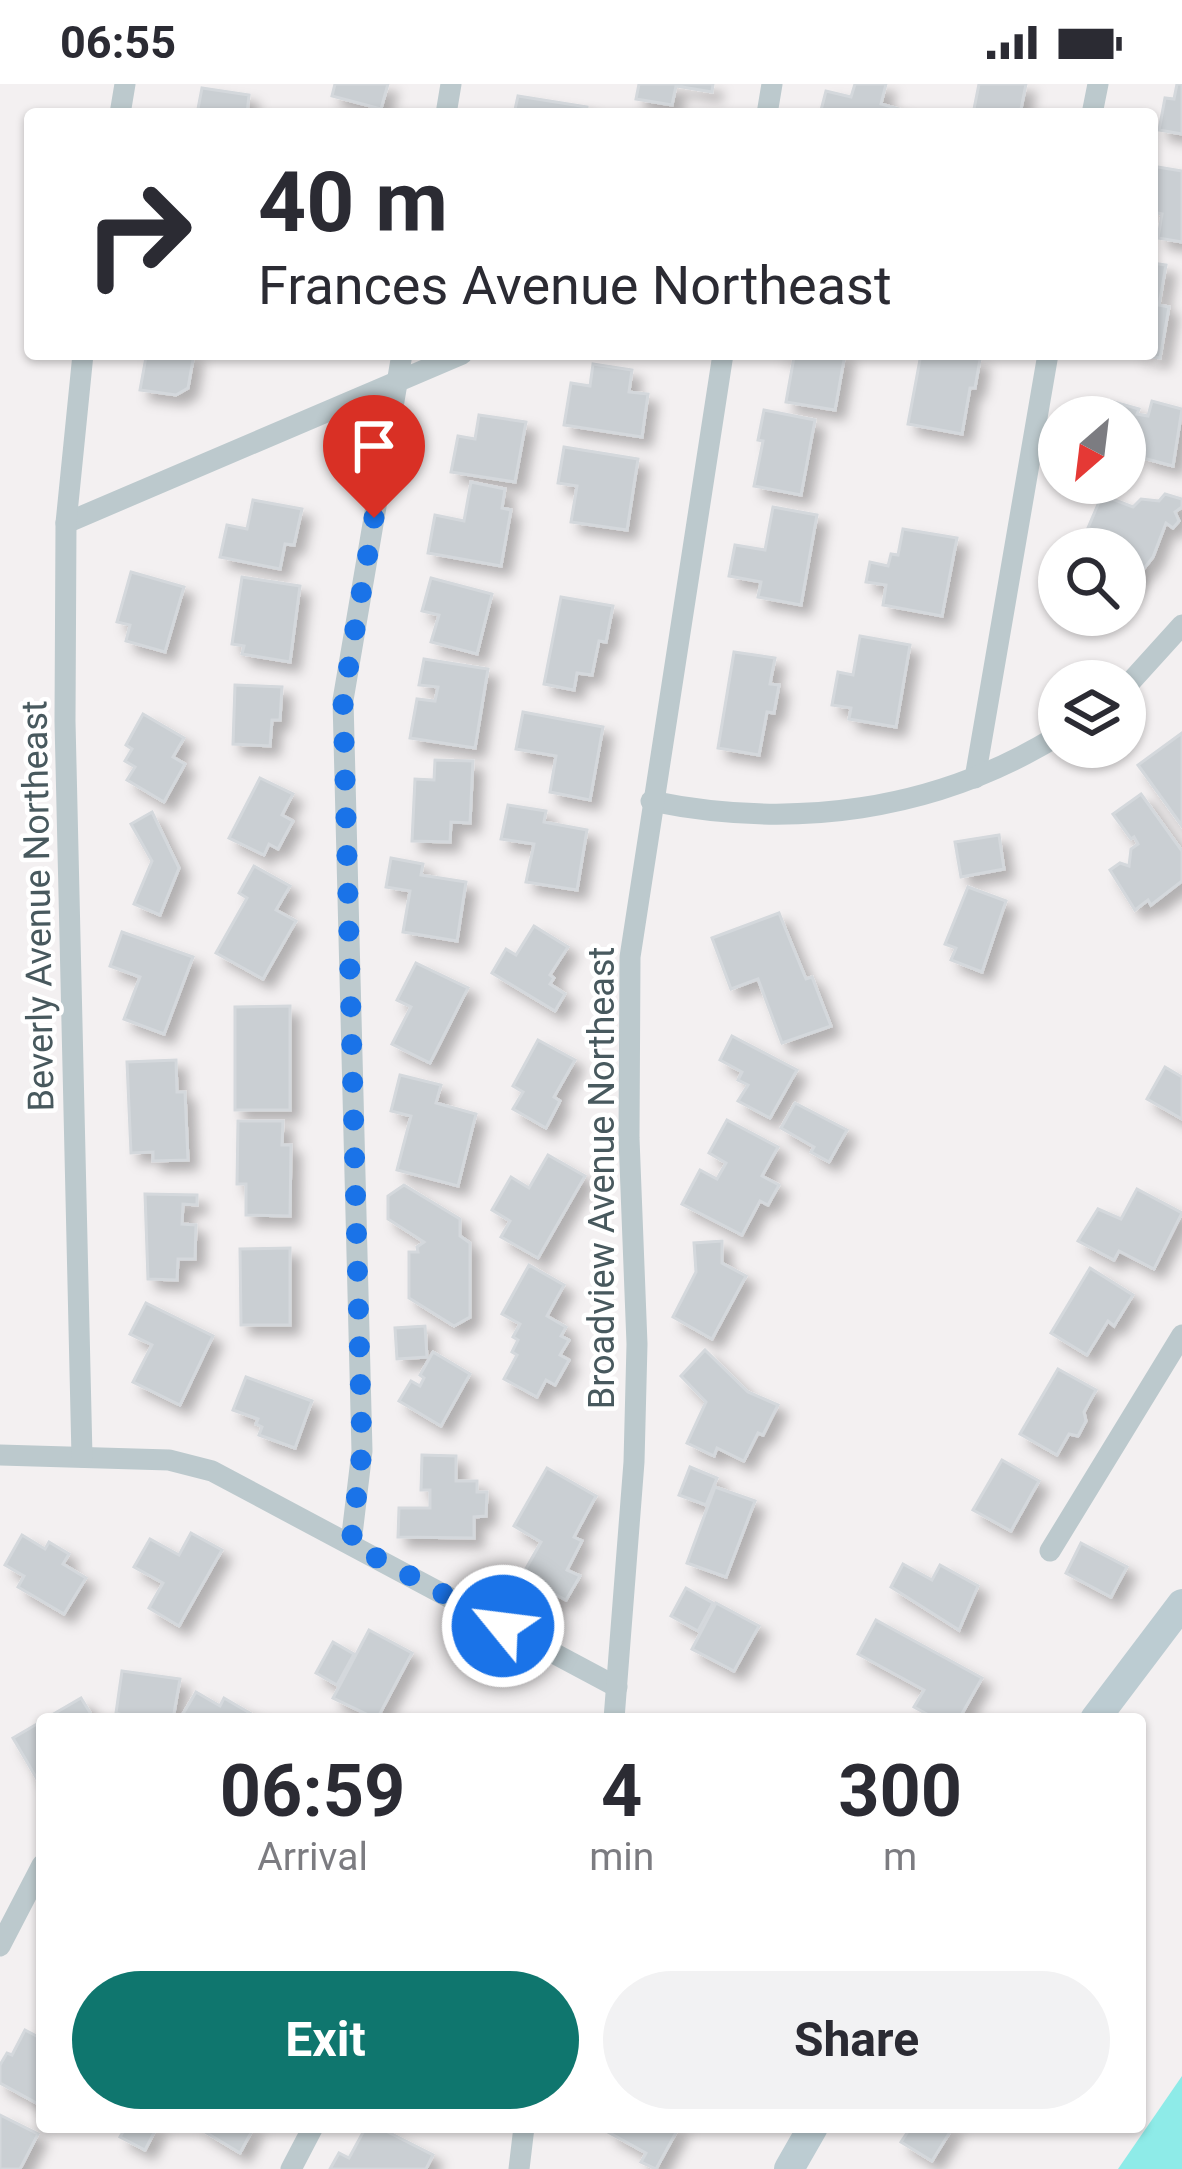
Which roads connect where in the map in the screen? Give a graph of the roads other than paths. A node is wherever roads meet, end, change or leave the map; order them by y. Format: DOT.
graph roads {
  1 [pos="82,360"];
  2 [pos="402,360"];
  3 [pos="448,360"];
  4 [pos="722,360"];
  5 [pos="1047,360"];
  6 [pos="398,381"];
  7 [pos="66,523"];
  8 [pos="1182,625"];
  9 [pos="1146,665"];
  10 [pos="1038,746"];
  11 [pos="975,778"];
  12 [pos="651,801"];
  13 [pos="1182,1335"];
  14 [pos="0,1455"];
  15 [pos="82,1457"];
  16 [pos="351,1544"];
  17 [pos="1050,1552"];
  18 [pos="1182,1604"];
  19 [pos="616,1688"];
  20 [pos="614,1713"];
  21 [pos="1100,1713"];
  22 [pos="36,1876"];
  23 [pos="0,1946"];
  24 [pos="310,2133"];
  25 [pos="523,2133"];
  26 [pos="810,2133"];
  27 [pos="291,2169"];
  28 [pos="519,2169"];
  29 [pos="789,2169"];
  1 -- 7 [label="street, Beverly Avenue Northeast"];
  2 -- 6 [label="street"];
  3 -- 6 [label="street"];
  4 -- 12 [label="street, Broadview Avenue Northeast"];
  5 -- 11 [label="street"];
  6 -- 7 [label="street"];
  6 -- 16 [label="street"];
  7 -- 15 [label="street, Beverly Avenue Northeast"];
  8 -- 9 [label="street"];
  10 -- 11 [label="street"];
  11 -- 12 [label="street"];
  12 -- 19 [label="street, Broadview Avenue Northeast"];
  13 -- 17 [label="street"];
  14 -- 15 [label="street"];
  15 -- 16 [label="street"];
  16 -- 19 [label="street"];
  18 -- 21 [label="main road"];
  19 -- 20 [label="street, Broadview Avenue Northeast"];
  22 -- 23 [label="street"];
  24 -- 27 [label="street"];
  25 -- 28 [label="street"];
  26 -- 29 [label="main road"];
}
